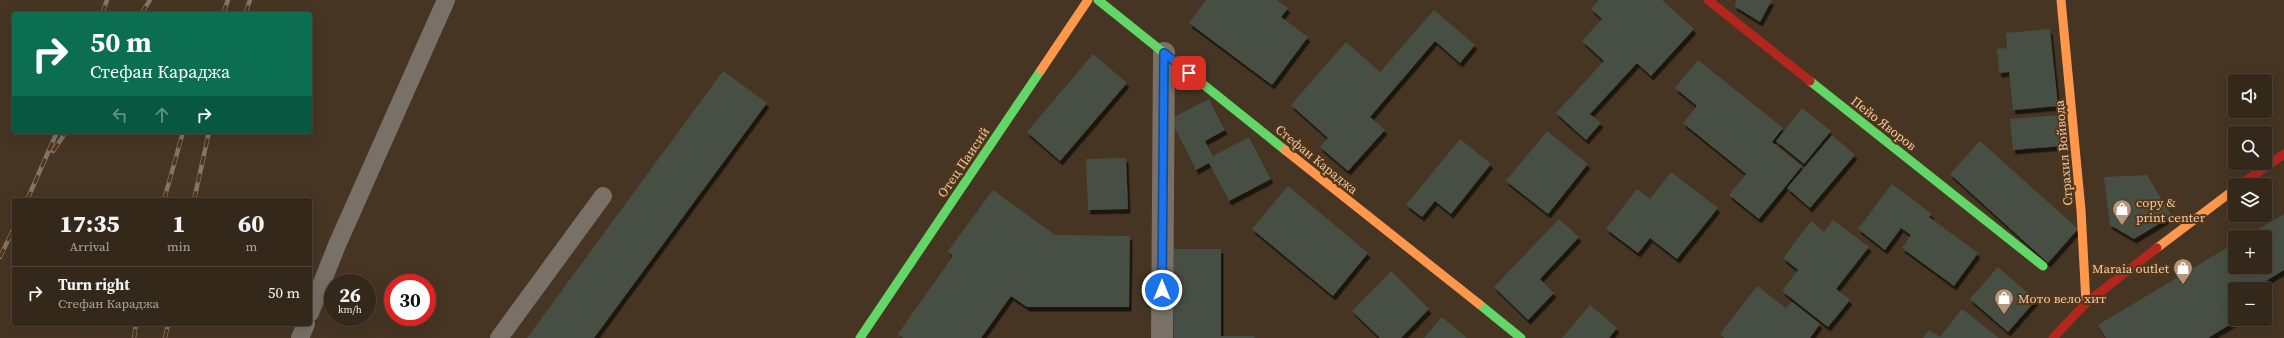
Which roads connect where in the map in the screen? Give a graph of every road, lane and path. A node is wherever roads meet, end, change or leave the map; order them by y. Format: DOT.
graph roads {
  1 [pos="446,0"];
  2 [pos="1088,0"];
  3 [pos="1098,0"];
  4 [pos="1708,0"];
  5 [pos="2061,0"];
  6 [pos="1164,53"];
  7 [pos="2284,154"];
  8 [pos="2250,178"];
  9 [pos="2228,194"];
  10 [pos="603,196"];
  11 [pos="2043,266"];
  12 [pos="2086,304"];
  13 [pos="312,308"];
  14 [pos="305,326"];
  15 [pos="300,338"];
  16 [pos="499,338"];
  17 [pos="860,338"];
  18 [pos="1162,338"];
  19 [pos="1521,338"];
  20 [pos="2053,338"];
  1 -- 13 [label="lane"];
  2 -- 17 [label="street, Отец Паисий"];
  3 -- 6 [label="street, Стефан Караджа"];
  4 -- 11 [label="street, Пейо Яворов"];
  5 -- 12 [label="street, Страхил Войвода"];
  6 -- 18 [label="street"];
  6 -- 19 [label="street, Стефан Караджа"];
  7 -- 8 [label="street"];
  9 -- 12 [label="street"];
  10 -- 16 [label="lane"];
  12 -- 20 [label="street"];
  14 -- 15 [label="lane"];
}
